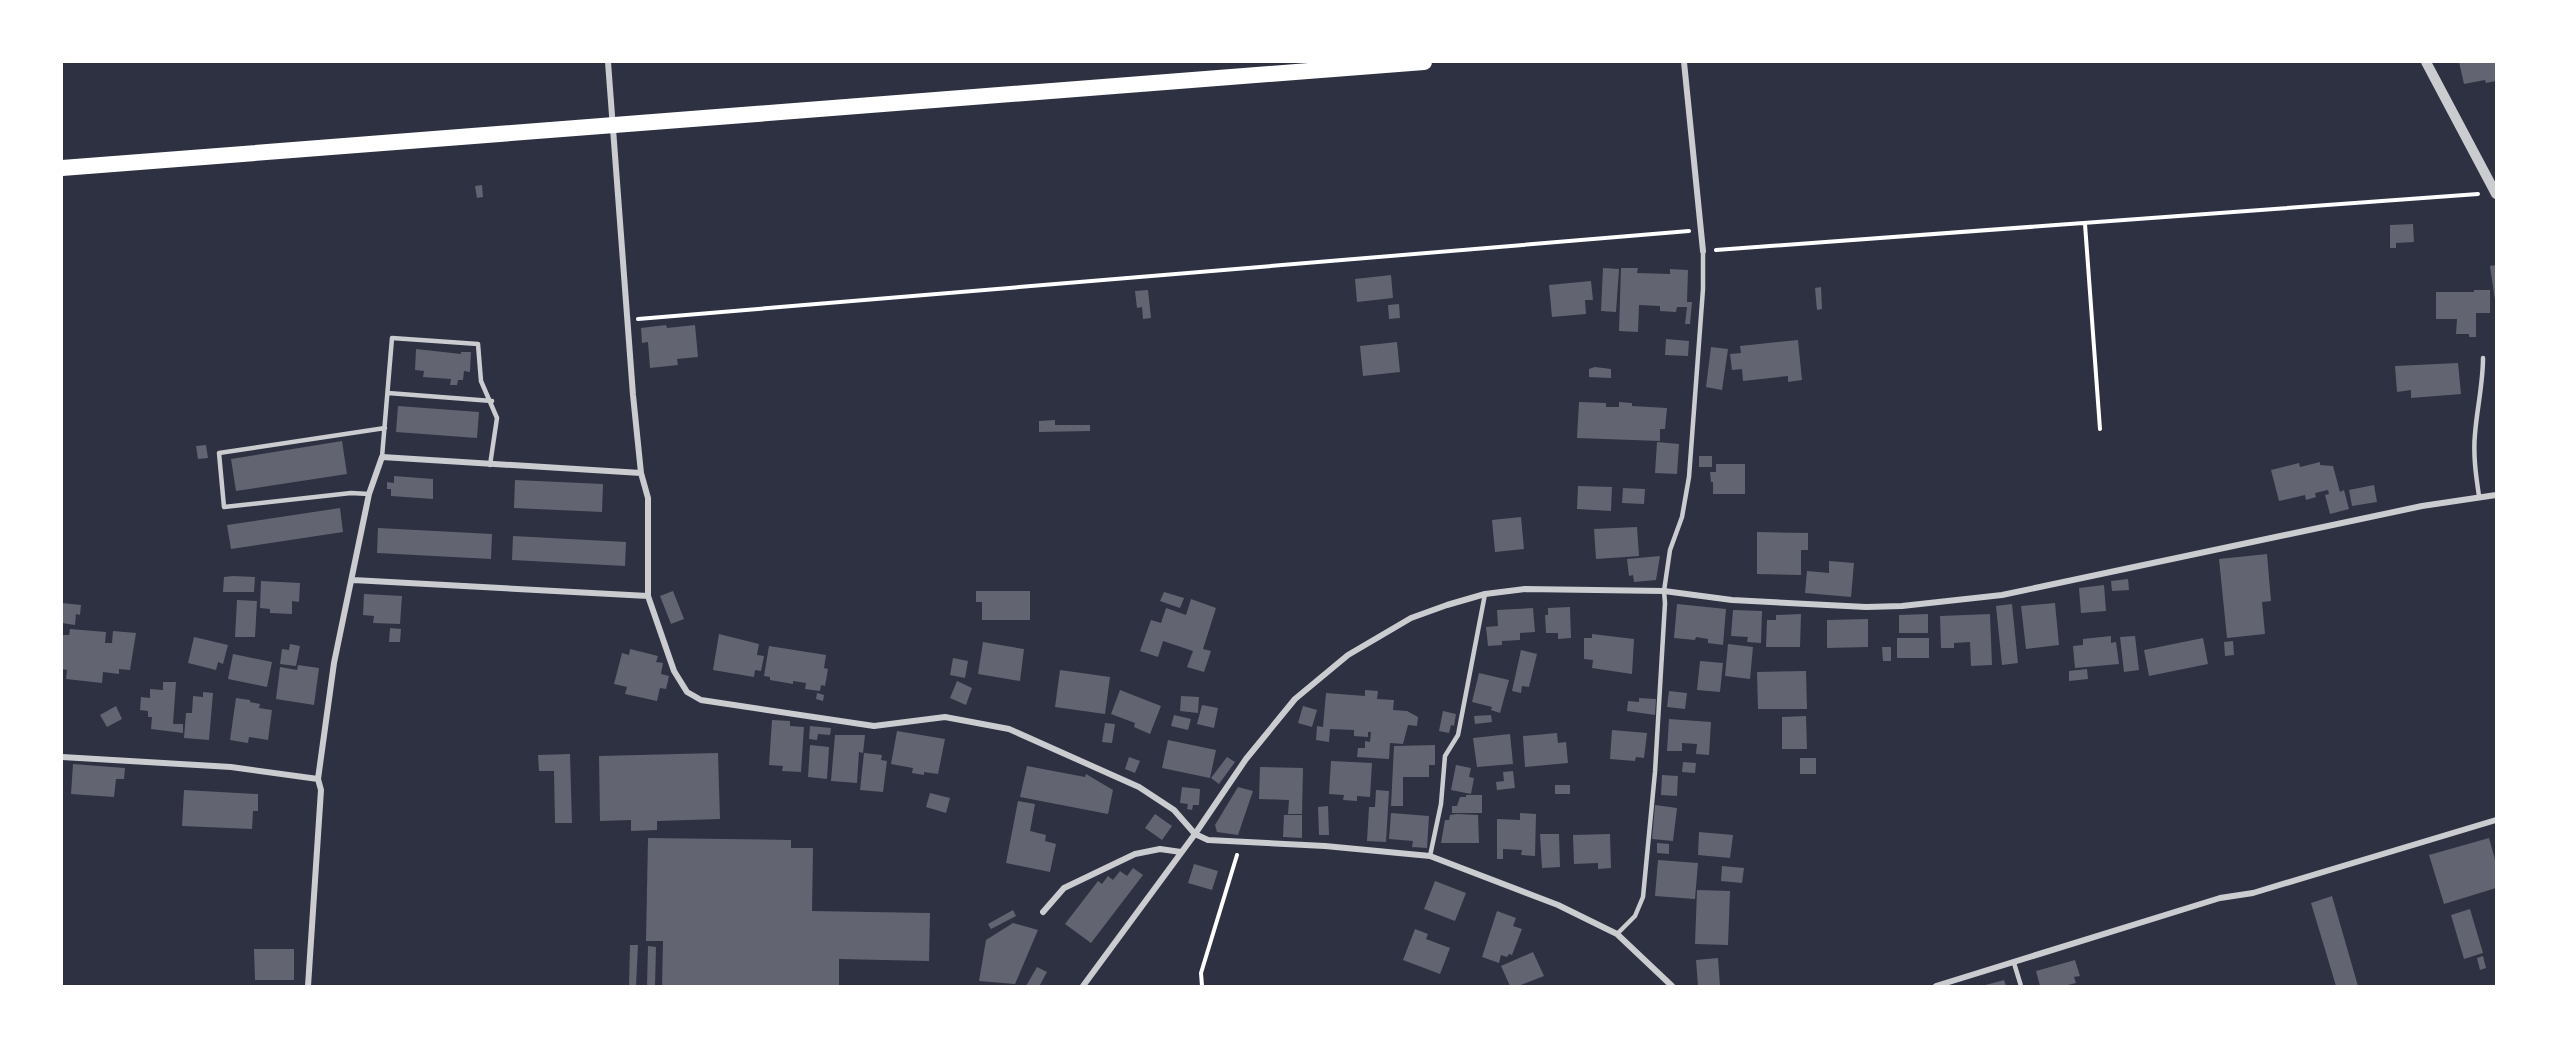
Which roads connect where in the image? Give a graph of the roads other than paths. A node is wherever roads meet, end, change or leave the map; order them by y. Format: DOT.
graph roads {
  1 [pos="608,62"];
  2 [pos="1424,62"];
  3 [pos="1684,62"];
  4 [pos="2426,62"];
  5 [pos="613,124"];
  6 [pos="62,168"];
  7 [pos="2492,194"];
  8 [pos="1704,251"];
  9 [pos="2483,358"];
  10 [pos="388,393"];
  11 [pos="492,401"];
  12 [pos="385,428"];
  13 [pos="382,457"];
  14 [pos="490,465"];
  15 [pos="641,473"];
  16 [pos="369,494"];
  17 [pos="2496,495"];
  18 [pos="2479,496"];
  19 [pos="353,580"];
  20 [pos="1664,591"];
  21 [pos="1485,594"];
  22 [pos="648,596"];
  23 [pos="62,757"];
  24 [pos="318,779"];
  25 [pos="2496,820"];
  26 [pos="1195,834"];
  27 [pos="1181,852"];
  28 [pos="1430,856"];
  29 [pos="1042,912"];
  30 [pos="1617,934"];
  31 [pos="2014,963"];
  32 [pos="308,987"];
  33 [pos="1083,987"];
  34 [pos="1672,987"];
  35 [pos="1936,987"];
  36 [pos="2021,987"];
  1 -- 5 [label="street"];
  2 -- 5 [label="highway"];
  3 -- 8 [label="street"];
  4 -- 7 [label="street"];
  5 -- 6 [label="highway"];
  5 -- 15 [label="street"];
  8 -- 20 [label="lane"];
  9 -- 18 [label="lane"];
  10 -- 11 [label="lane"];
  10 -- 11 [label="lane"];
  10 -- 12 [label="lane"];
  11 -- 14 [label="lane"];
  12 -- 13 [label="lane"];
  12 -- 16 [label="lane"];
  13 -- 14 [label="street"];
  13 -- 16 [label="street"];
  14 -- 15 [label="street"];
  15 -- 22 [label="street"];
  16 -- 19 [label="street"];
  17 -- 18 [label="street"];
  18 -- 20 [label="street"];
  19 -- 22 [label="street"];
  19 -- 24 [label="street"];
  20 -- 21 [label="street"];
  20 -- 30 [label="lane"];
  21 -- 26 [label="street"];
  21 -- 28 [label="lane"];
  22 -- 26 [label="street"];
  23 -- 24 [label="street"];
  24 -- 32 [label="street"];
  25 -- 31 [label="street"];
  26 -- 27 [label="street"];
  26 -- 28 [label="street"];
  27 -- 29 [label="street"];
  27 -- 33 [label="street"];
  28 -- 30 [label="street"];
  30 -- 34 [label="street"];
  31 -- 35 [label="street"];
  31 -- 36 [label="lane"];
}
